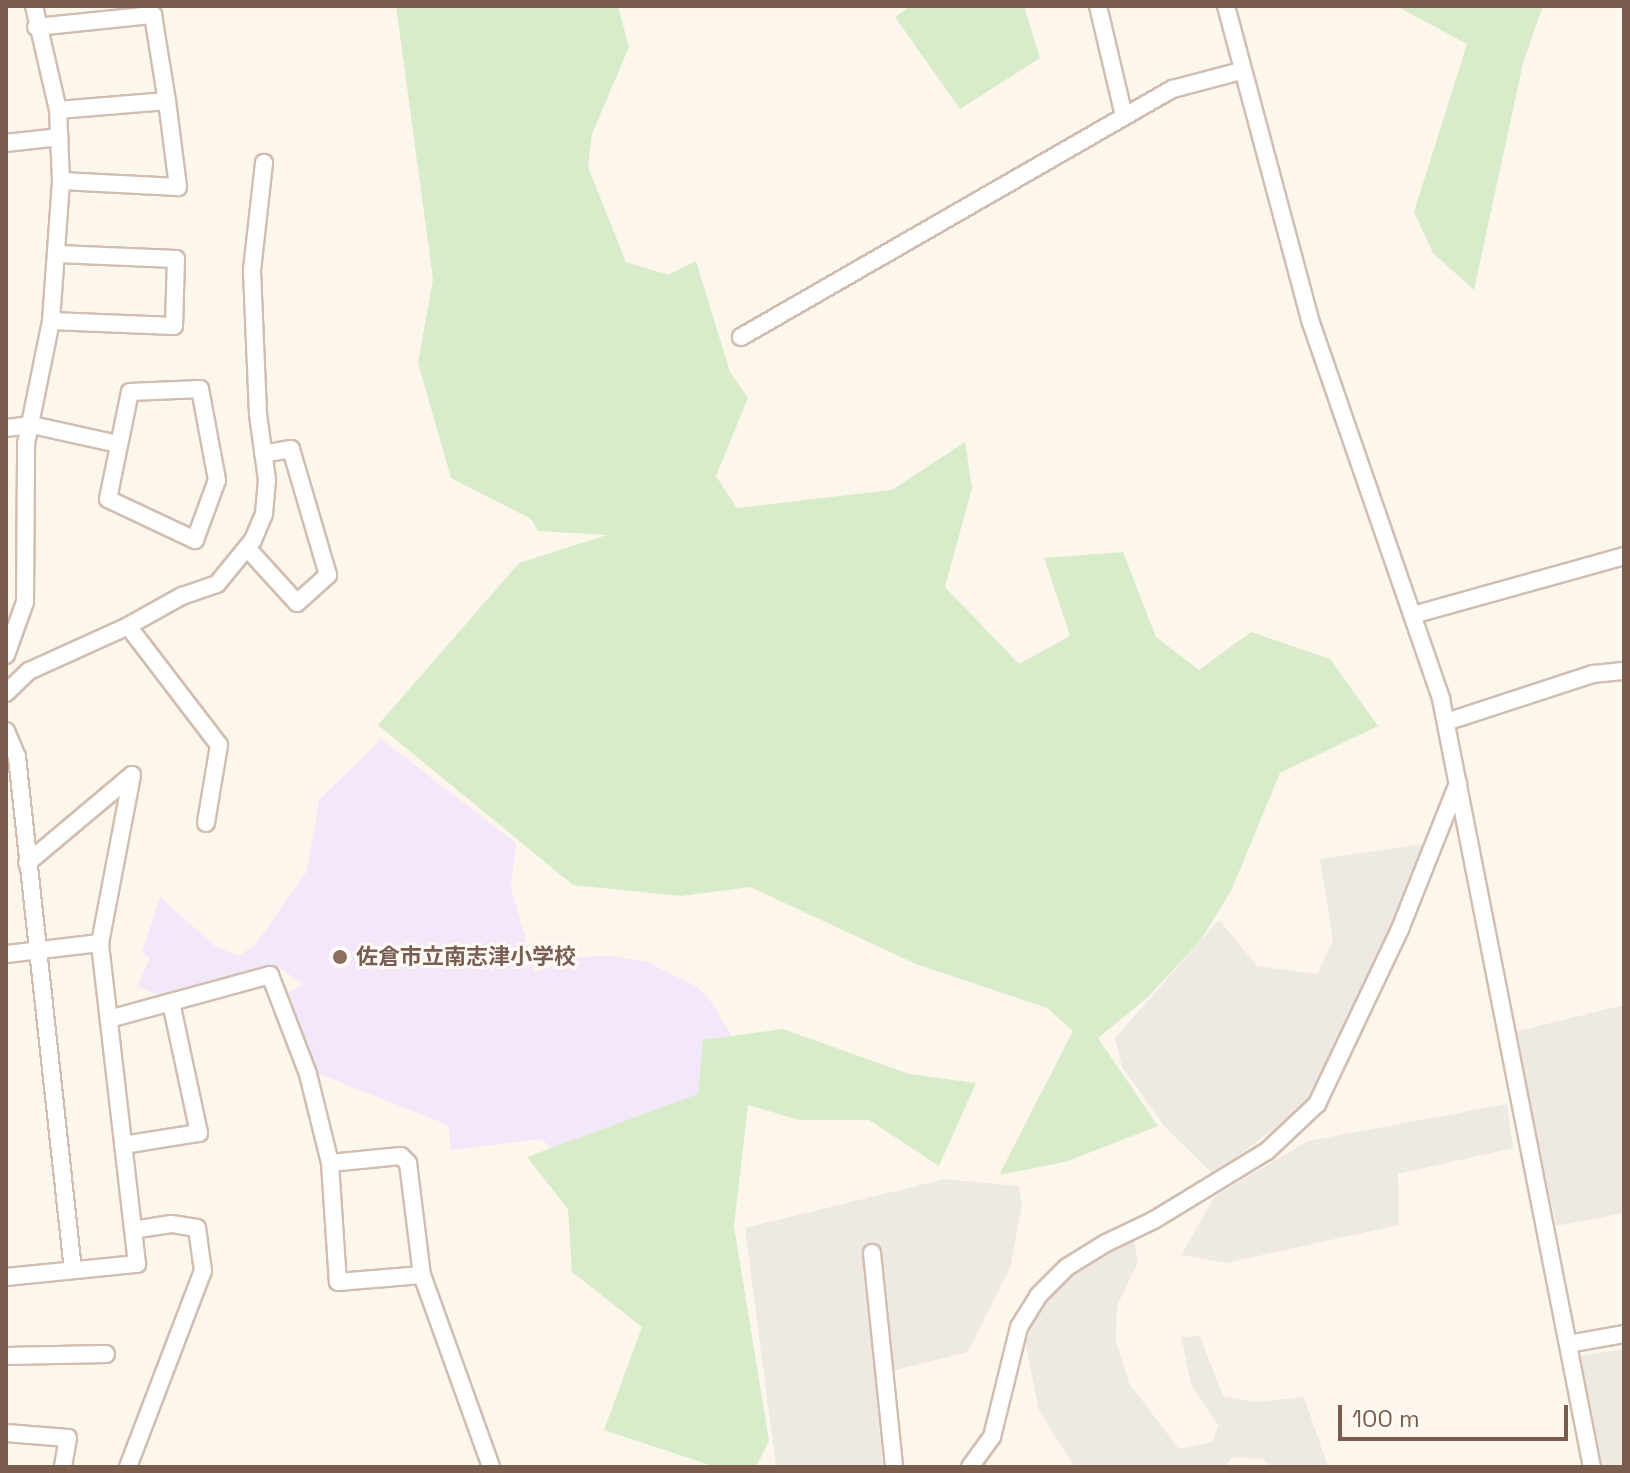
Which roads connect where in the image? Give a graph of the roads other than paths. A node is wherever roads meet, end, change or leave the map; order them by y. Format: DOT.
graph roads {
  1 [pos="34,6"];
  2 [pos="1098,6"];
  3 [pos="1226,6"];
  4 [pos="36,27"];
  5 [pos="1241,71"];
  6 [pos="167,101"];
  7 [pos="58,110"];
  8 [pos="1124,116"];
  9 [pos="60,137"];
  10 [pos="6,143"];
  11 [pos="264,163"];
  12 [pos="61,181"];
  13 [pos="57,254"];
  14 [pos="51,321"];
  15 [pos="741,337"];
  16 [pos="32,425"];
  17 [pos="6,428"];
  18 [pos="118,444"];
  19 [pos="263,454"];
  20 [pos="14,500"];
  21 [pos="247,548"];
  22 [pos="1624,556"];
  23 [pos="14,571"];
  24 [pos="1413,615"];
  25 [pos="128,626"];
  26 [pos="7,648"];
  27 [pos="1624,671"];
  28 [pos="6,693"];
  29 [pos="1446,722"];
  30 [pos="6,731"];
  31 [pos="1459,782"];
  32 [pos="206,823"];
  33 [pos="27,863"];
  34 [pos="100,943"];
  35 [pos="38,950"];
  36 [pos="6,954"];
  37 [pos="171,1002"];
  38 [pos="109,1019"];
  39 [pos="123,1145"];
  40 [pos="330,1163"];
  41 [pos="133,1230"];
  42 [pos="872,1253"];
  43 [pos="73,1270"];
  44 [pos="422,1275"];
  45 [pos="6,1277"];
  46 [pos="1624,1334"];
  47 [pos="1568,1344"];
  48 [pos="106,1354"];
  49 [pos="6,1356"];
  50 [pos="6,1433"];
  51 [pos="63,1467"];
  52 [pos="128,1467"];
  53 [pos="491,1467"];
  54 [pos="894,1467"];
  55 [pos="970,1467"];
  56 [pos="1592,1467"];
  1 -- 4 [label="street"];
  2 -- 8 [label="street"];
  3 -- 5 [label="street"];
  4 -- 6 [label="street"];
  4 -- 7 [label="street"];
  5 -- 8 [label="street"];
  5 -- 24 [label="street"];
  6 -- 7 [label="street"];
  6 -- 12 [label="street"];
  7 -- 9 [label="street"];
  8 -- 15 [label="street"];
  9 -- 10 [label="street"];
  9 -- 12 [label="street"];
  11 -- 19 [label="street"];
  12 -- 13 [label="street"];
  13 -- 14 [label="street"];
  13 -- 14 [label="street"];
  14 -- 16 [label="street"];
  16 -- 17 [label="street"];
  16 -- 18 [label="street"];
  16 -- 20 [label="street"];
  18 -- 18 [label="street"];
  19 -- 21 [label="street"];
  19 -- 21 [label="street"];
  20 -- 23 [label="street"];
  21 -- 25 [label="street"];
  22 -- 24 [label="street"];
  23 -- 26 [label="street"];
  24 -- 29 [label="street"];
  25 -- 28 [label="street"];
  25 -- 32 [label="street"];
  27 -- 29 [label="street"];
  29 -- 31 [label="street"];
  30 -- 33 [label="street"];
  31 -- 47 [label="street"];
  31 -- 55 [label="street"];
  33 -- 34 [label="street"];
  33 -- 35 [label="street"];
  34 -- 35 [label="street"];
  34 -- 38 [label="street"];
  35 -- 36 [label="street"];
  35 -- 43 [label="street"];
  37 -- 38 [label="street"];
  37 -- 39 [label="street"];
  37 -- 40 [label="street"];
  38 -- 39 [label="street"];
  39 -- 41 [label="street"];
  40 -- 44 [label="street"];
  40 -- 44 [label="street"];
  41 -- 43 [label="street"];
  41 -- 52 [label="street"];
  42 -- 54 [label="street"];
  43 -- 45 [label="street"];
  44 -- 53 [label="street"];
  46 -- 47 [label="street"];
  47 -- 56 [label="street"];
  48 -- 49 [label="street"];
  50 -- 51 [label="street"];
}
